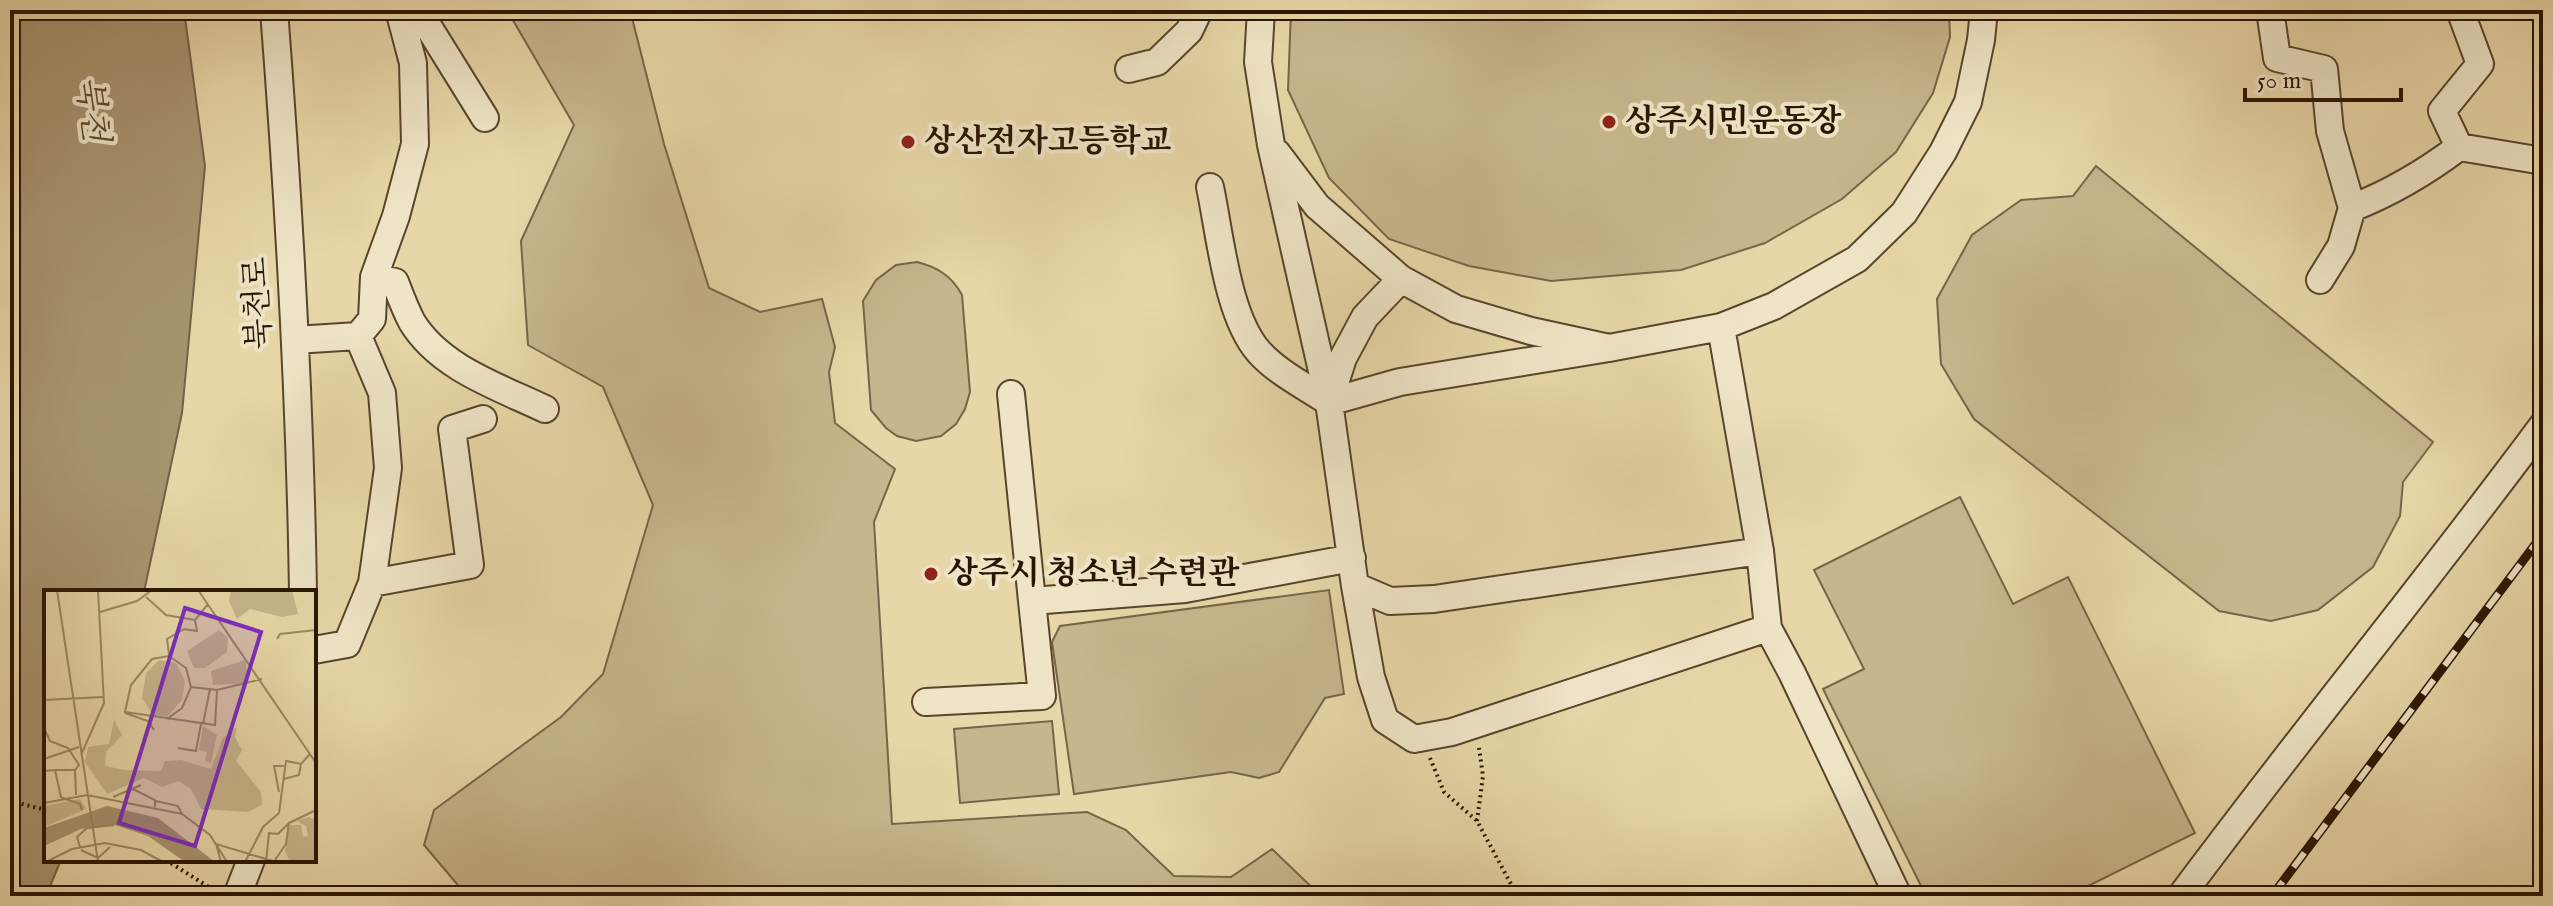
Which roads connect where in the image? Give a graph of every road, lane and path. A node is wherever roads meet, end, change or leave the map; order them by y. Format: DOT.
graph roads {
  1 [pos="275,10"];
  2 [pos="399,10"];
  3 [pos="418,10"];
  4 [pos="1199,10"];
  5 [pos="1261,10"];
  6 [pos="1984,10"];
  7 [pos="2270,10"];
  8 [pos="2460,10"];
  9 [pos="1129,69"];
  10 [pos="485,118"];
  11 [pos="1271,145"];
  12 [pos="2459,147"];
  13 [pos="2543,161"];
  14 [pos="1210,187"];
  15 [pos="2352,208"];
  16 [pos="374,277"];
  17 [pos="1401,279"];
  18 [pos="2320,280"];
  19 [pos="1721,327"];
  20 [pos="358,336"];
  21 [pos="295,340"];
  22 [pos="1609,348"];
  23 [pos="1011,394"];
  24 [pos="1329,402"];
  25 [pos="545,409"];
  26 [pos="483,419"];
  27 [pos="2543,425"];
  28 [pos="1760,551"];
  29 [pos="1352,558"];
  30 [pos="372,583"];
  31 [pos="1355,586"];
  32 [pos="303,590"];
  33 [pos="1032,601"];
  34 [pos="1768,628"];
  35 [pos="316,650"];
  36 [pos="926,702"];
  37 [pos="1475,723"];
  38 [pos="1422,737"];
  39 [pos="10,801"];
  40 [pos="44,810"];
  41 [pos="1477,821"];
  42 [pos="169,862"];
  43 [pos="250,862"];
  44 [pos="1512,886"];
  45 [pos="223,896"];
  46 [pos="237,896"];
  47 [pos="1898,896"];
  48 [pos="2181,896"];
  1 -- 21 [label="street, 북천로"];
  2 -- 16 [label="street"];
  3 -- 10 [label="street"];
  4 -- 9 [label="street"];
  5 -- 11 [label="street"];
  6 -- 19 [label="street"];
  7 -- 15 [label="street"];
  8 -- 12 [label="street"];
  11 -- 17 [label="street"];
  11 -- 24 [label="street"];
  12 -- 13 [label="street"];
  12 -- 15 [label="street"];
  14 -- 24 [label="street"];
  15 -- 18 [label="street"];
  16 -- 20 [label="street"];
  16 -- 25 [label="street"];
  17 -- 22 [label="street"];
  17 -- 24 [label="street"];
  19 -- 22 [label="street"];
  19 -- 28 [label="street"];
  20 -- 21 [label="street"];
  20 -- 30 [label="street"];
  21 -- 32 [label="street, 북천로"];
  22 -- 24 [label="street"];
  23 -- 33 [label="street"];
  24 -- 29 [label="street"];
  26 -- 30 [label="street"];
  27 -- 48 [label="street"];
  28 -- 31 [label="street"];
  28 -- 34 [label="street"];
  29 -- 31 [label="street"];
  29 -- 33 [label="street"];
  30 -- 35 [label="street"];
  31 -- 38 [label="street"];
  33 -- 36 [label="street"];
  34 -- 37 [label="street"];
  34 -- 47 [label="street"];
  37 -- 38 [label="street"];
  37 -- 41 [label="path"];
  38 -- 41 [label="path"];
  39 -- 40 [label="path"];
  41 -- 44 [label="path"];
  42 -- 45 [label="path"];
  43 -- 46 [label="street"];
}
